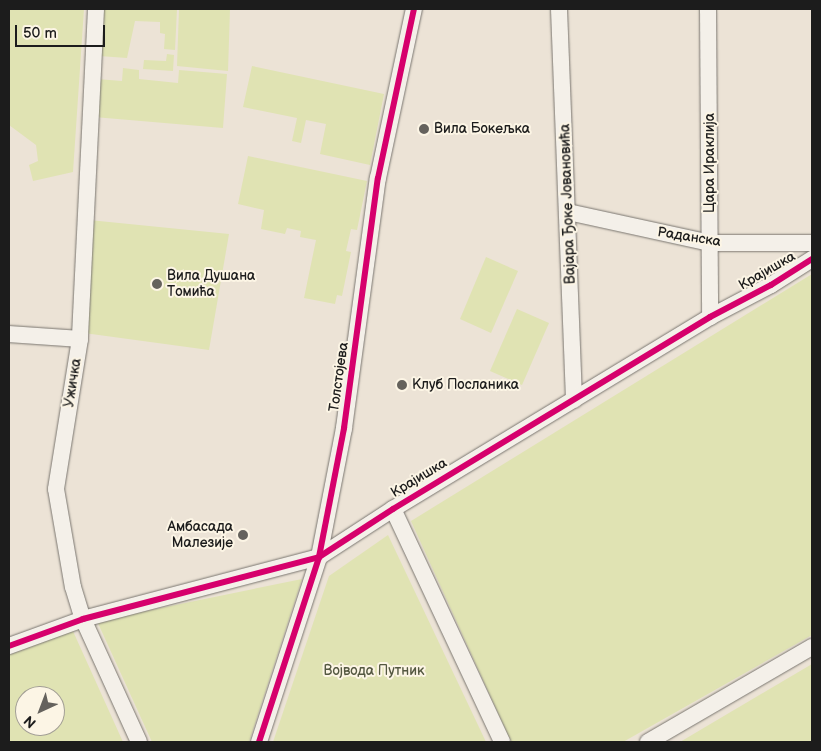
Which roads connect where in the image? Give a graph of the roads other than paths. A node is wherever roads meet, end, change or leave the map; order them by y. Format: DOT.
graph roads {
  1 [pos="96,9"];
  2 [pos="414,9"];
  3 [pos="559,9"];
  4 [pos="708,9"];
  5 [pos="568,212"];
  6 [pos="710,243"];
  7 [pos="812,243"];
  8 [pos="812,259"];
  9 [pos="710,317"];
  10 [pos="9,334"];
  11 [pos="80,339"];
  12 [pos="574,400"];
  13 [pos="392,509"];
  14 [pos="319,557"];
  15 [pos="83,619"];
  16 [pos="9,646"];
  17 [pos="812,647"];
  18 [pos="139,742"];
  19 [pos="258,742"];
  20 [pos="502,742"];
  21 [pos="648,742"];
  1 -- 11 [label="street, Ужичка"];
  2 -- 14 [label="street, Толстојева"];
  3 -- 5 [label="street, Вајара Ђоке Јовановића"];
  4 -- 6 [label="street, Цара Ираклија"];
  5 -- 6 [label="street, Раданска"];
  5 -- 12 [label="street, Вајара Ђоке Јовановића"];
  6 -- 7 [label="street, Раданска"];
  6 -- 9 [label="street, Цара Ираклија"];
  8 -- 9 [label="street, Крајишка"];
  9 -- 12 [label="street, Крајишка"];
  10 -- 11 [label="street"];
  11 -- 15 [label="street, Ужичка"];
  12 -- 13 [label="street, Крајишка"];
  13 -- 14 [label="street, Крајишка"];
  13 -- 20 [label="street"];
  14 -- 15 [label="street, Крајишка"];
  14 -- 19 [label="street, Толстојева"];
  15 -- 16 [label="street, Крајишка"];
  15 -- 18 [label="street, Ужичка"];
  17 -- 21 [label="street"];
}
